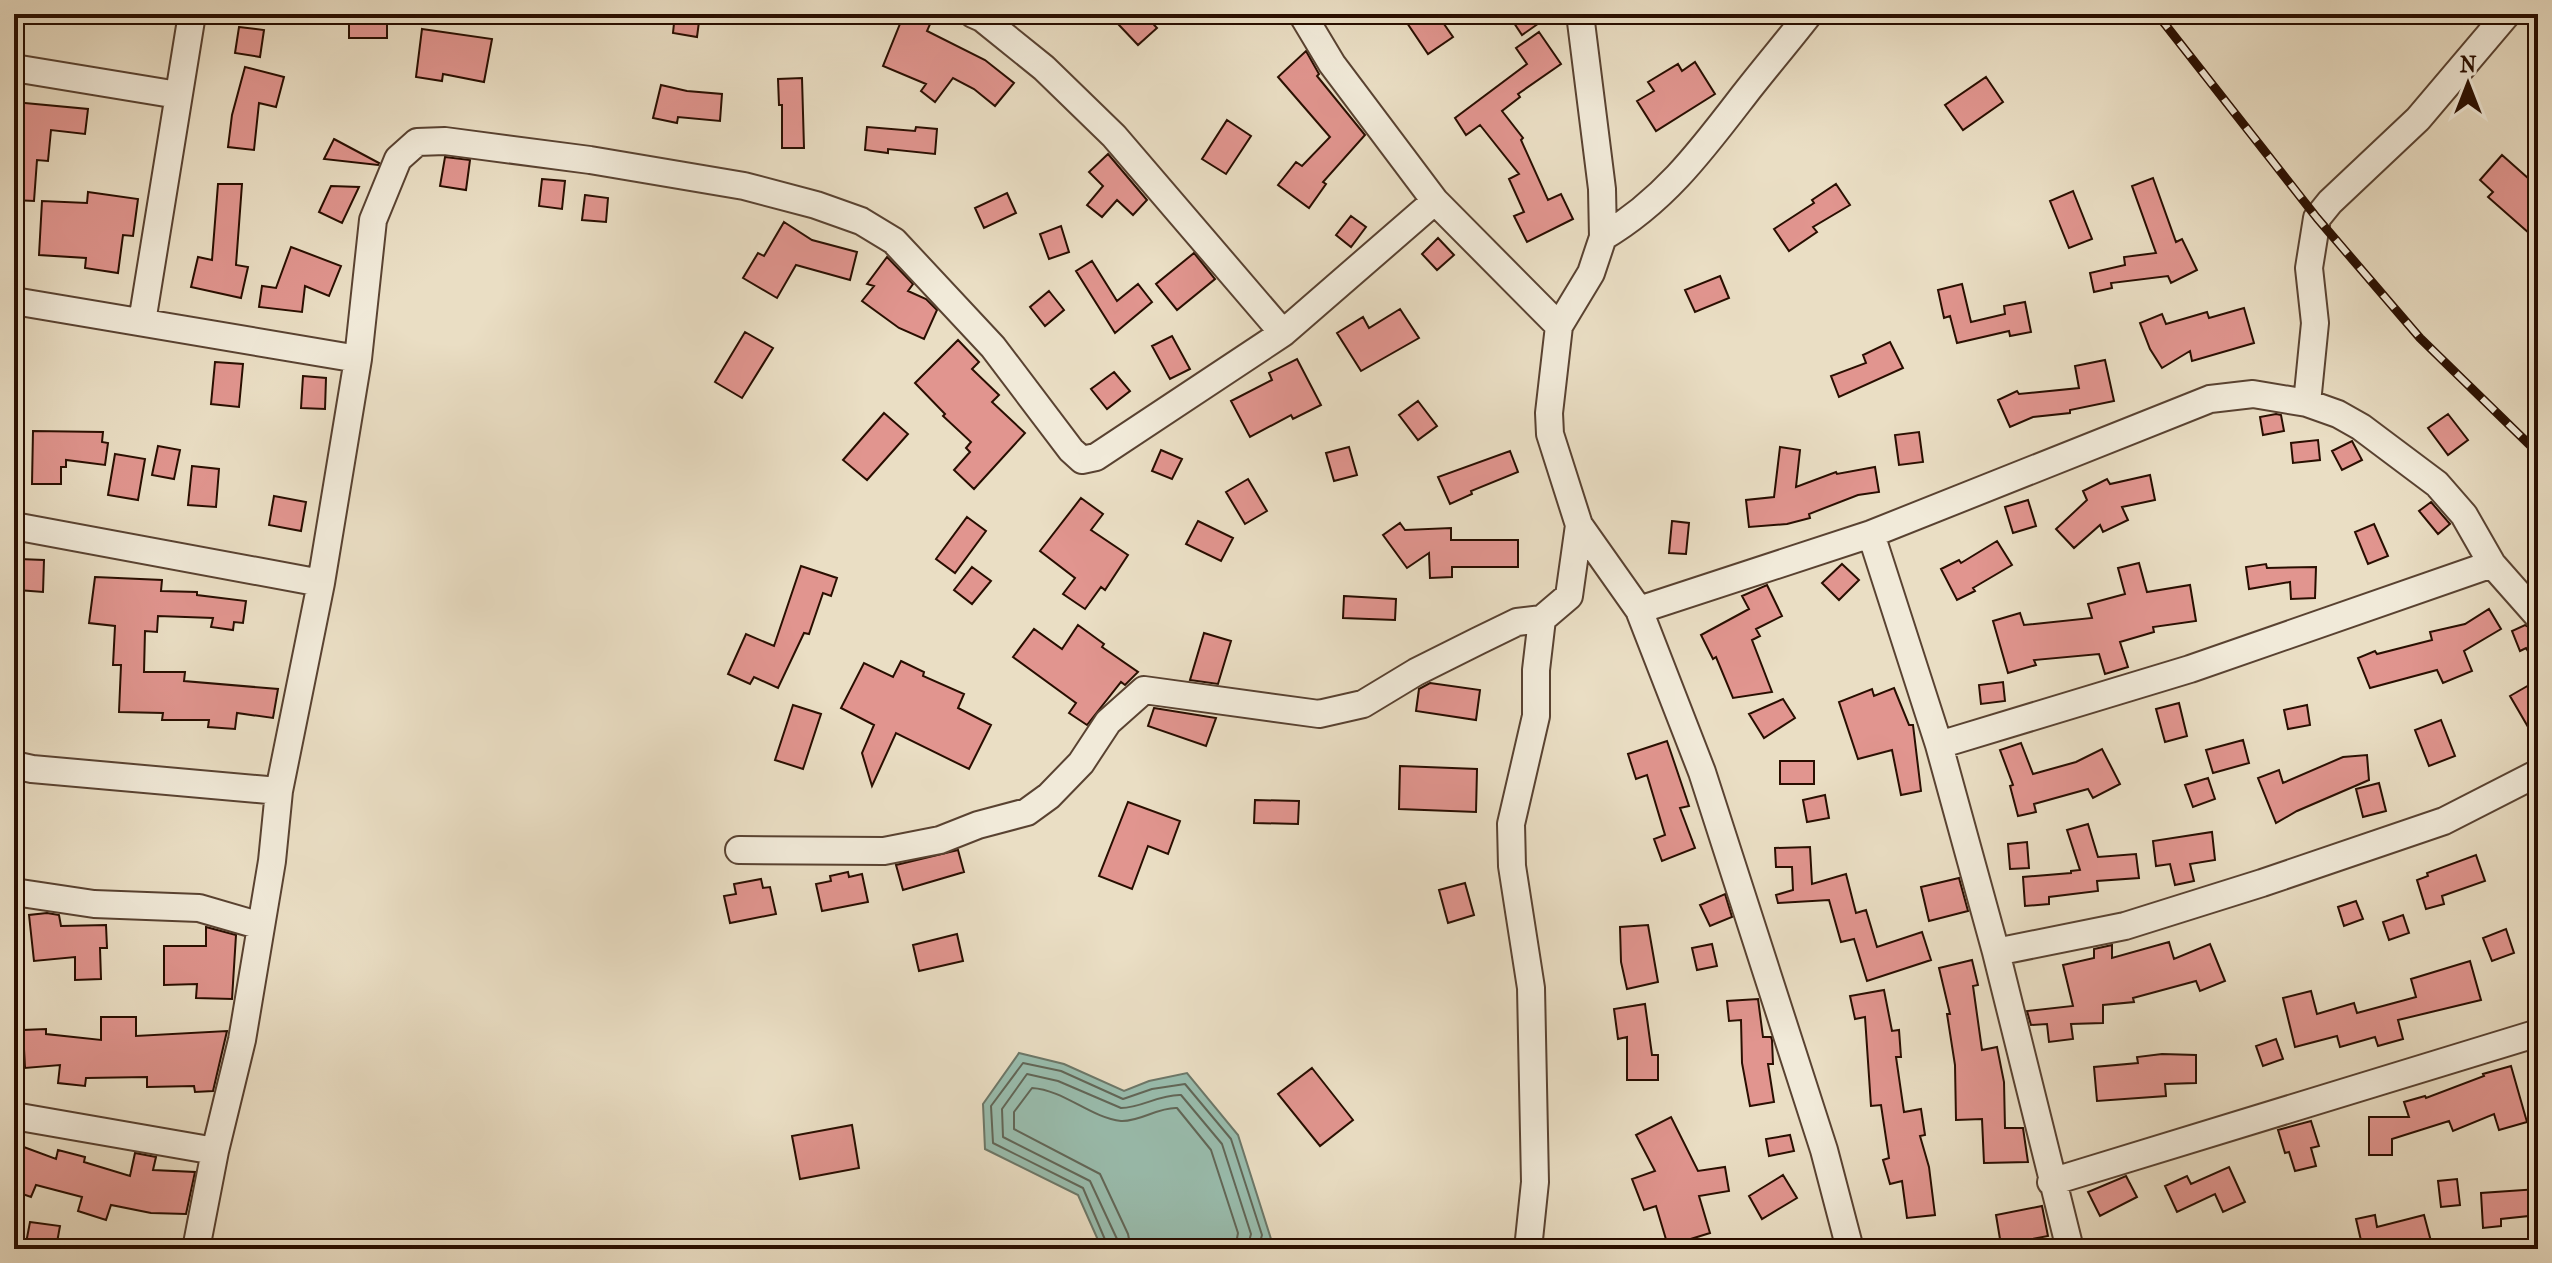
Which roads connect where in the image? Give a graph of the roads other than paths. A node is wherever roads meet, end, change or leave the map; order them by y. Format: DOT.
graph roads {
  1 [pos="192,14"];
  2 [pos="973,14"];
  3 [pos="1302,14"];
  4 [pos="1580,14"];
  5 [pos="1809,14"];
  6 [pos="2507,14"];
  7 [pos="14,68"];
  8 [pos="178,95"];
  9 [pos="1435,201"];
  10 [pos="1603,237"];
  11 [pos="14,301"];
  12 [pos="142,322"];
  13 [pos="1559,326"];
  14 [pos="1283,333"];
  15 [pos="358,359"];
  16 [pos="2307,403"];
  17 [pos="1579,525"];
  18 [pos="14,526"];
  19 [pos="1871,534"];
  20 [pos="2492,564"];
  21 [pos="321,583"];
  22 [pos="1639,610"];
  23 [pos="2538,616"];
  24 [pos="1542,619"];
  25 [pos="1939,745"];
  26 [pos="14,765"];
  27 [pos="2538,773"];
  28 [pos="279,791"];
  29 [pos="739,850"];
  30 [pos="14,892"];
  31 [pos="261,926"];
  32 [pos="1996,952"];
  33 [pos="2538,1033"];
  34 [pos="14,1116"];
  35 [pos="215,1151"];
  36 [pos="2051,1182"];
  37 [pos="196,1249"];
  38 [pos="1528,1249"];
  39 [pos="1850,1249"];
  40 [pos="2070,1249"];
  1 -- 8 [label="street"];
  2 -- 14 [label="street"];
  3 -- 9 [label="street"];
  4 -- 10 [label="street"];
  5 -- 10 [label="street"];
  6 -- 16 [label="street"];
  7 -- 8 [label="street"];
  8 -- 12 [label="street"];
  9 -- 13 [label="street"];
  9 -- 14 [label="street"];
  10 -- 13 [label="street"];
  11 -- 12 [label="street"];
  12 -- 15 [label="street"];
  13 -- 17 [label="street"];
  14 -- 15 [label="street"];
  15 -- 21 [label="street"];
  16 -- 19 [label="street"];
  16 -- 20 [label="street"];
  17 -- 22 [label="street"];
  17 -- 24 [label="street"];
  18 -- 21 [label="street"];
  19 -- 22 [label="street"];
  19 -- 25 [label="street"];
  20 -- 23 [label="street"];
  20 -- 25 [label="street"];
  21 -- 28 [label="street"];
  22 -- 39 [label="street"];
  24 -- 29 [label="street"];
  24 -- 38 [label="street"];
  25 -- 32 [label="street"];
  26 -- 28 [label="street"];
  27 -- 32 [label="street"];
  28 -- 31 [label="street"];
  30 -- 31 [label="street"];
  31 -- 35 [label="street"];
  32 -- 36 [label="street"];
  33 -- 36 [label="street"];
  34 -- 35 [label="street"];
  35 -- 37 [label="street"];
  36 -- 40 [label="street"];
}
